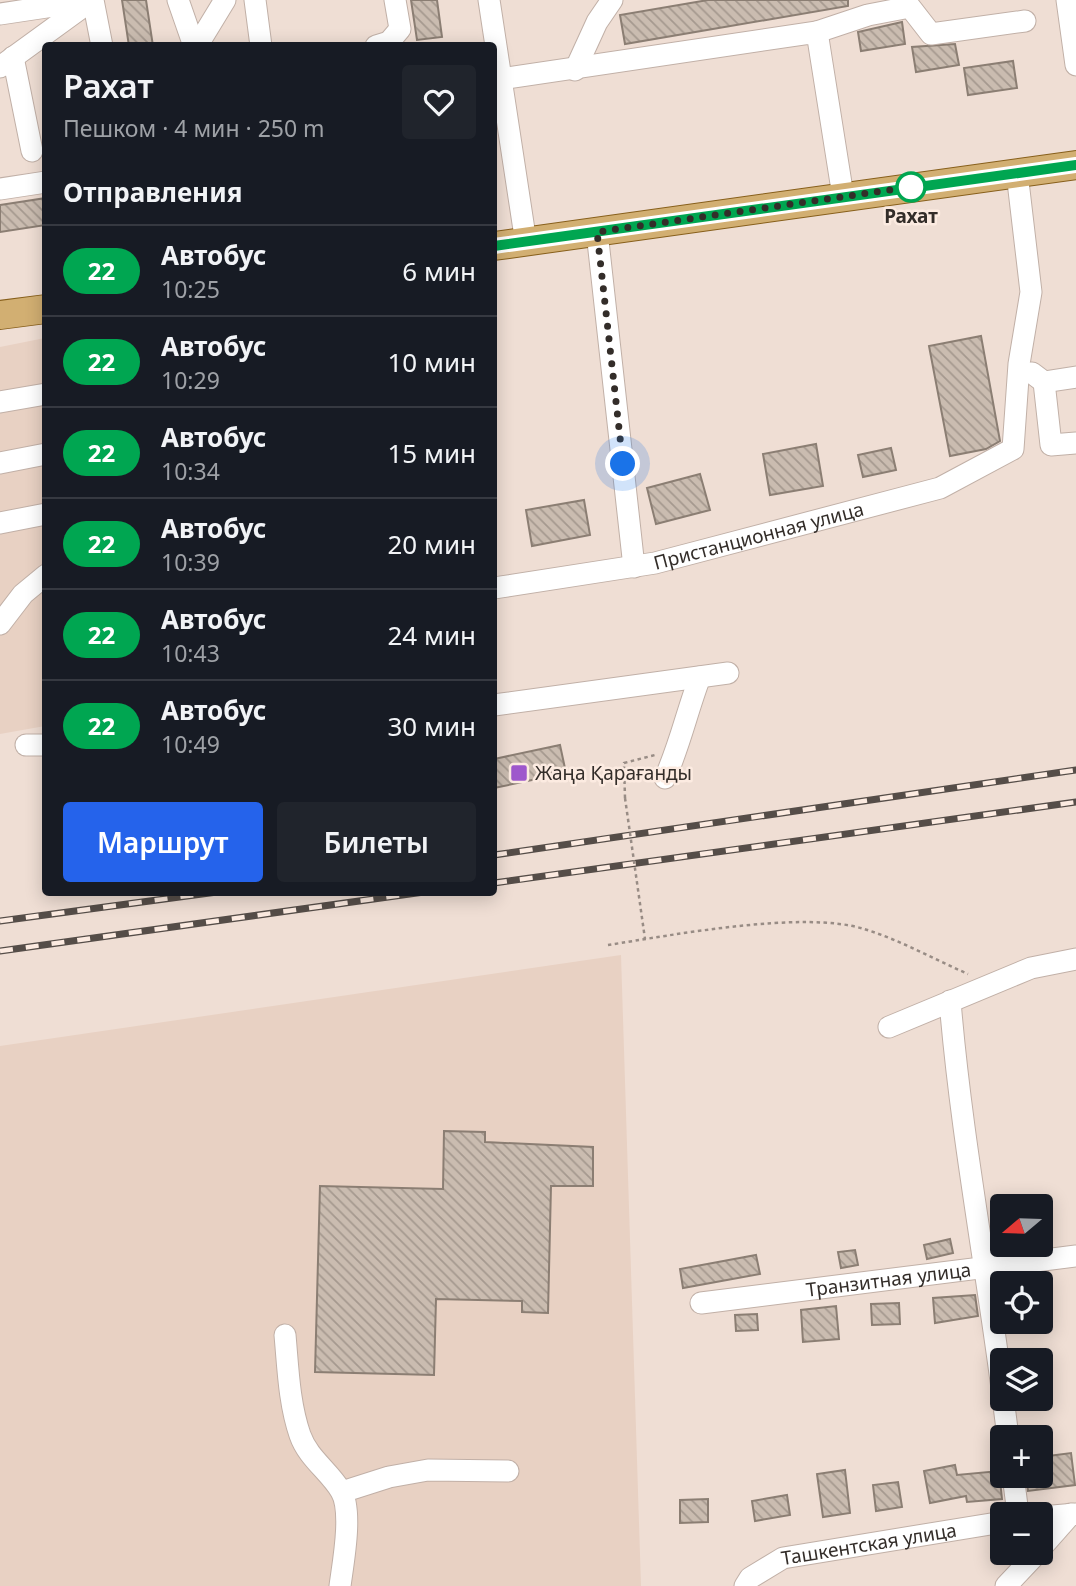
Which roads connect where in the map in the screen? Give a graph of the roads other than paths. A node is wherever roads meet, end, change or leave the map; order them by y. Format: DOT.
graph roads {
  1 [pos="93,0"];
  2 [pos="178,0"];
  3 [pos="225,0"];
  4 [pos="255,0"];
  5 [pos="395,0"];
  6 [pos="489,0"];
  7 [pos="612,0"];
  8 [pos="1067,0"];
  9 [pos="866,7"];
  10 [pos="0,14"];
  11 [pos="1025,21"];
  12 [pos="817,32"];
  13 [pos="101,42"];
  14 [pos="194,42"];
  15 [pos="198,42"];
  16 [pos="260,42"];
  17 [pos="390,42"];
  18 [pos="494,42"];
  19 [pos="6,62"];
  20 [pos="1076,65"];
  21 [pos="575,70"];
  22 [pos="498,79"];
  23 [pos="32,151"];
  24 [pos="1076,165"];
  25 [pos="1017,173"];
  26 [pos="42,183"];
  27 [pos="0,189"];
  28 [pos="843,196"];
  29 [pos="597,232"];
  30 [pos="526,243"];
  31 [pos="497,246"];
  32 [pos="42,310"];
  33 [pos="0,315"];
  34 [pos="1019,364"];
  35 [pos="1076,377"];
  36 [pos="1044,382"];
  37 [pos="42,395"];
  38 [pos="0,402"];
  39 [pos="1076,443"];
  40 [pos="42,455"];
  41 [pos="0,463"];
  42 [pos="42,515"];
  43 [pos="0,523"];
  44 [pos="634,567"];
  45 [pos="42,578"];
  46 [pos="497,588"];
  47 [pos="23,594"];
  48 [pos="0,597"];
  49 [pos="0,624"];
  50 [pos="729,673"];
  51 [pos="700,677"];
  52 [pos="497,705"];
  53 [pos="665,778"];
  54 [pos="1076,959"];
  55 [pos="950,1002"];
  56 [pos="889,1027"];
  57 [pos="1076,1256"];
  58 [pos="986,1268"];
  59 [pos="701,1303"];
  60 [pos="285,1335"];
  61 [pos="997,1348"];
  62 [pos="508,1471"];
  63 [pos="342,1492"];
  64 [pos="1073,1514"];
  65 [pos="1053,1516"];
  66 [pos="990,1524"];
  67 [pos="1053,1535"];
  68 [pos="1026,1565"];
  69 [pos="340,1586"];
  70 [pos="744,1586"];
  71 [pos="1006,1586"];
  1 -- 10 [label="street"];
  1 -- 13 [label="street"];
  1 -- 19 [label="street"];
  2 -- 14 [label="street"];
  3 -- 15 [label="street"];
  4 -- 16 [label="street"];
  5 -- 17 [label="street"];
  6 -- 18 [label="street"];
  7 -- 21 [label="street"];
  8 -- 20 [label="street"];
  9 -- 11 [label="street"];
  9 -- 12 [label="street"];
  12 -- 21 [label="street"];
  12 -- 28 [label="street"];
  19 -- 23 [label="street"];
  21 -- 22 [label="street"];
  22 -- 30 [label="street"];
  24 -- 25 [label="main road"];
  25 -- 28 [label="main road"];
  25 -- 34 [label="street"];
  26 -- 27 [label="street"];
  28 -- 29 [label="main road"];
  29 -- 30 [label="main road"];
  29 -- 44 [label="street"];
  30 -- 31 [label="main road"];
  32 -- 33 [label="main road"];
  34 -- 36 [label="street"];
  34 -- 44 [label="street, Пристанционная улица"];
  35 -- 36 [label="street"];
  36 -- 39 [label="street"];
  37 -- 38 [label="street"];
  40 -- 41 [label="street"];
  42 -- 43 [label="street"];
  44 -- 46 [label="street, Пристанционная улица"];
  45 -- 47 [label="street"];
  47 -- 48 [label="street"];
  47 -- 49 [label="street"];
  50 -- 51 [label="street"];
  51 -- 52 [label="street"];
  51 -- 53 [label="street"];
  54 -- 55 [label="street"];
  55 -- 56 [label="street"];
  55 -- 58 [label="street"];
  57 -- 58 [label="street, Транзитная улица"];
  58 -- 59 [label="street, Транзитная улица"];
  58 -- 61 [label="street"];
  60 -- 63 [label="street"];
  62 -- 63 [label="street"];
  63 -- 69 [label="street"];
  64 -- 65 [label="street"];
  64 -- 67 [label="street"];
  66 -- 70 [label="street, Ташкентская улица"];
  68 -- 71 [label="street"];
}
